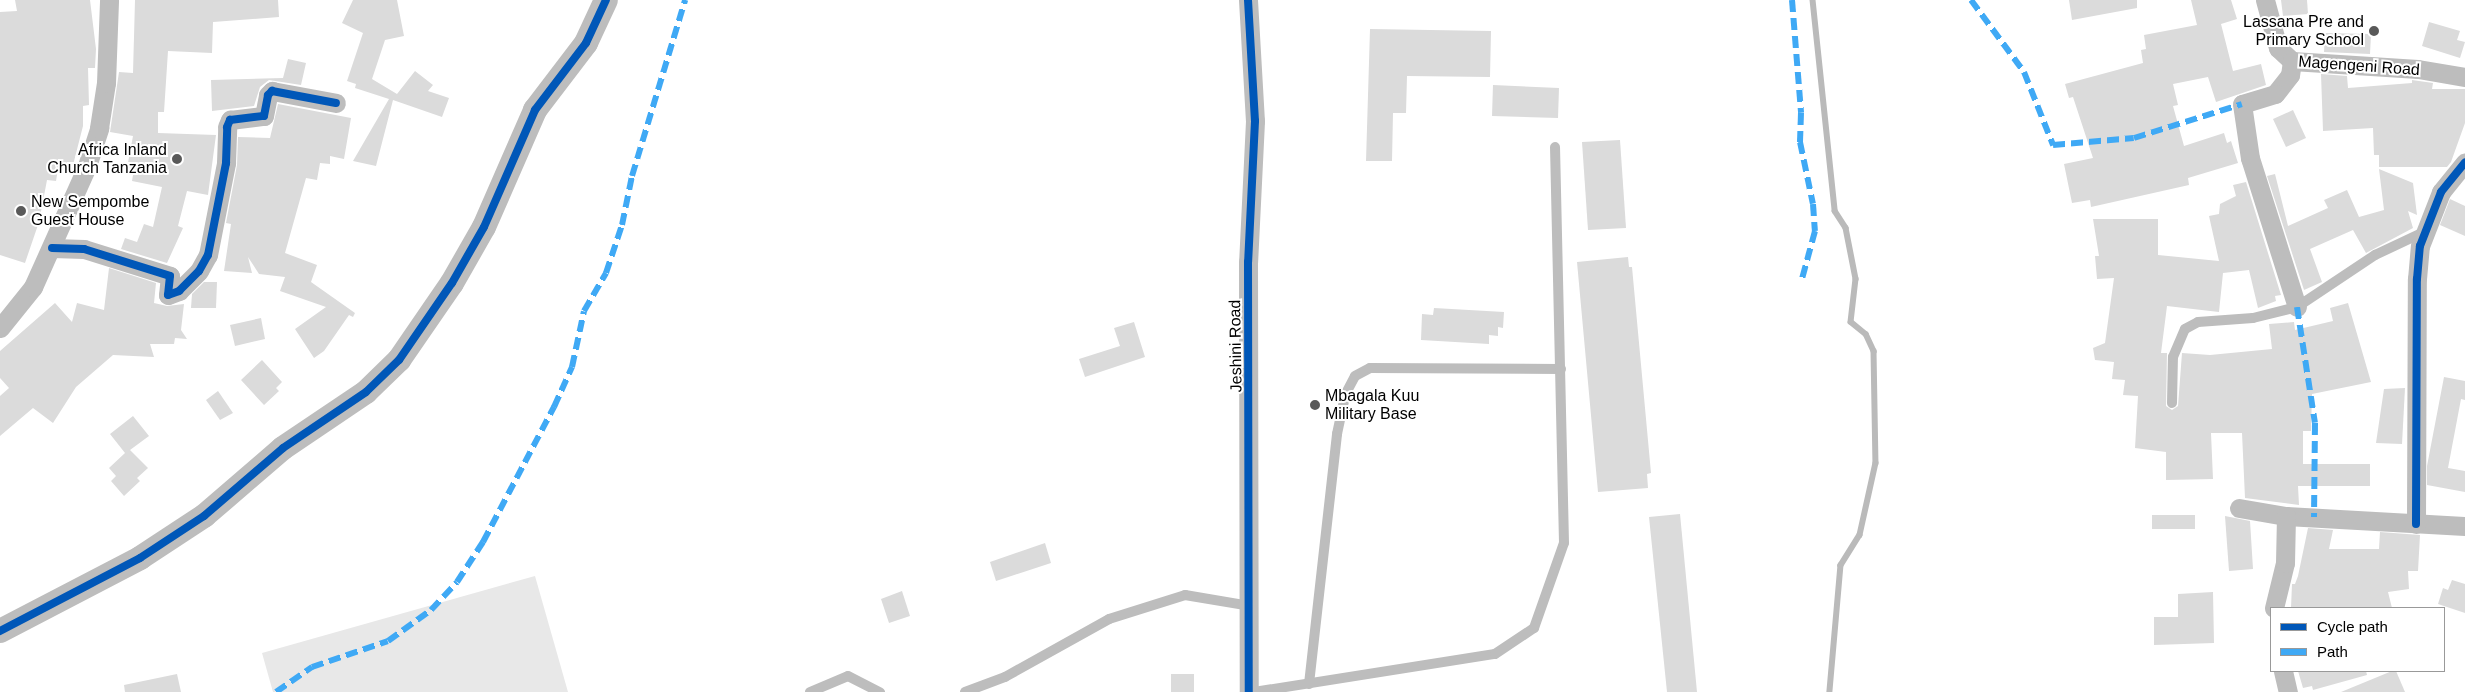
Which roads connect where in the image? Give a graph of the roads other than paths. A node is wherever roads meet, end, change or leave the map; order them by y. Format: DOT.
graph roads {
  1 [pos="109,0"];
  2 [pos="606,0"];
  3 [pos="1248,0"];
  4 [pos="2265,0"];
  5 [pos="2292,61"];
  6 [pos="2465,77"];
  7 [pos="336,103"];
  8 [pos="1555,147"];
  9 [pos="2465,162"];
  10 [pos="2424,232"];
  11 [pos="52,248"];
  12 [pos="2297,307"];
  13 [pos="0,328"];
  14 [pos="1561,368"];
  15 [pos="2172,403"];
  16 [pos="2239,508"];
  17 [pos="2286,516"];
  18 [pos="2416,524"];
  19 [pos="2465,526"];
  20 [pos="1251,606"];
  21 [pos="2274,607"];
  22 [pos="0,630"];
  23 [pos="2283,672"];
  24 [pos="1309,684"];
  25 [pos="810,692"];
  26 [pos="880,692"];
  27 [pos="966,692"];
  28 [pos="1249,692"];
  29 [pos="1254,692"];
  30 [pos="2288,692"];
  1 -- 11 [label="street"];
  2 -- 22 [label="street"];
  3 -- 20 [label="street, Jeshini Road"];
  4 -- 5 [label="street, Magengeni Road"];
  5 -- 6 [label="street, Magengeni Road"];
  5 -- 12 [label="street"];
  7 -- 11 [label="street"];
  8 -- 14 [label="lane"];
  9 -- 10 [label="street"];
  10 -- 12 [label="lane"];
  10 -- 18 [label="street"];
  11 -- 13 [label="street"];
  12 -- 15 [label="lane"];
  14 -- 24 [label="lane"];
  14 -- 24 [label="lane"];
  16 -- 17 [label="street"];
  17 -- 18 [label="street"];
  17 -- 21 [label="street"];
  18 -- 19 [label="street"];
  20 -- 27 [label="lane"];
  20 -- 28 [label="street, Jeshini Road"];
  23 -- 30 [label="street"];
  24 -- 29 [label="lane"];
  25 -- 26 [label="lane"];
}
